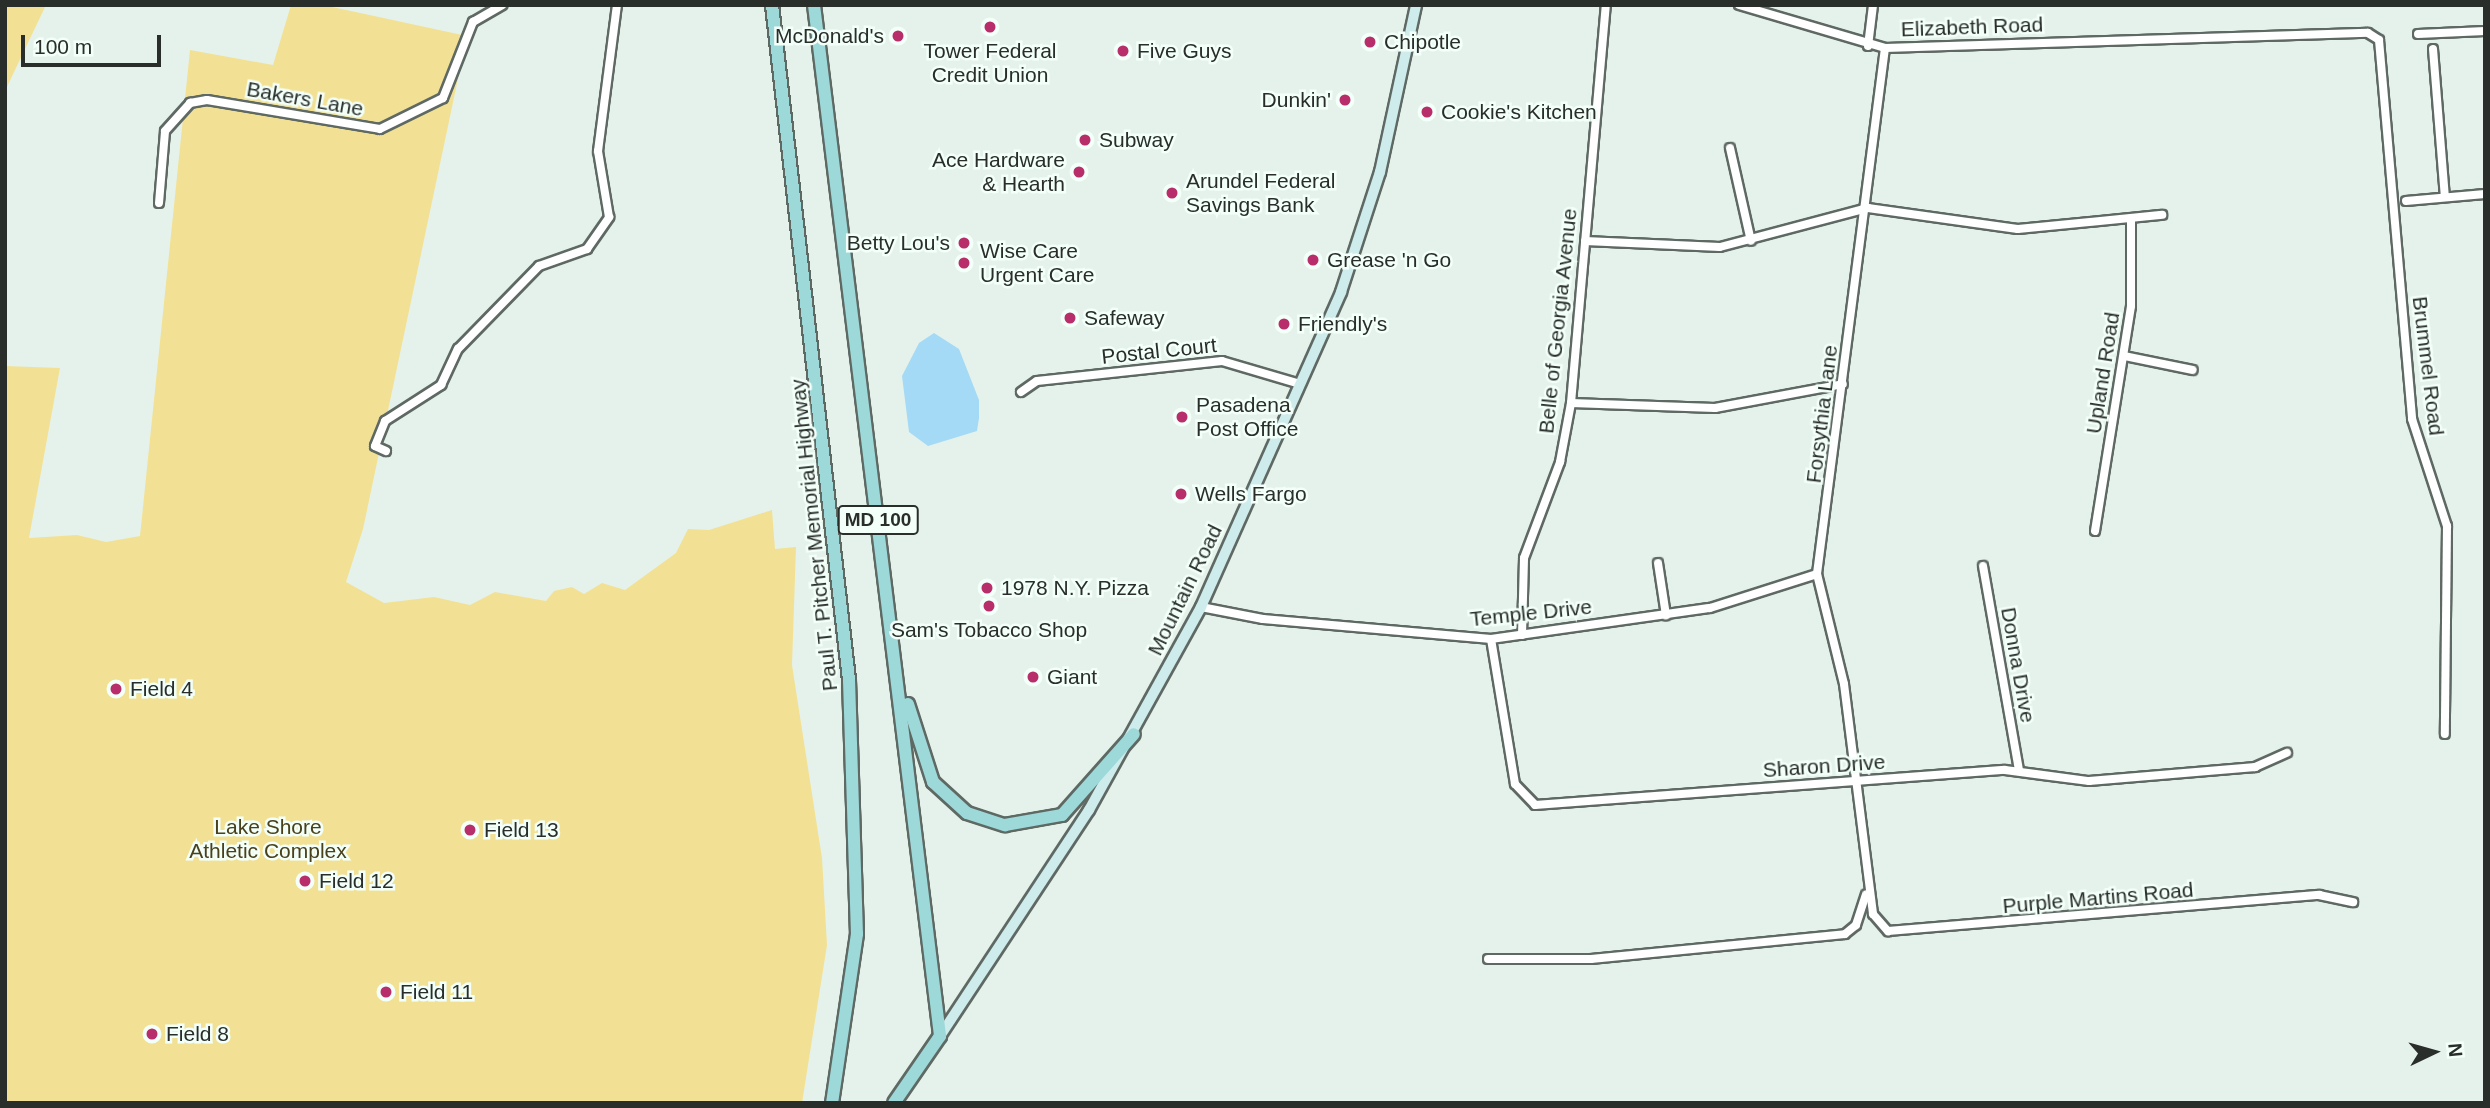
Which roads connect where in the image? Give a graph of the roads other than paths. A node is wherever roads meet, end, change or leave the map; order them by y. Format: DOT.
graph roads {
  1 [pos="502,5"];
  2 [pos="617,5"];
  3 [pos="772,5"];
  4 [pos="814,5"];
  5 [pos="1416,5"];
  6 [pos="1606,5"];
  7 [pos="1738,5"];
  8 [pos="1873,5"];
  9 [pos="2485,31"];
  10 [pos="2418,34"];
  11 [pos="2379,40"];
  12 [pos="1868,46"];
  13 [pos="1885,48"];
  14 [pos="2433,49"];
  15 [pos="1730,148"];
  16 [pos="2485,194"];
  17 [pos="2445,197"];
  18 [pos="2406,201"];
  19 [pos="159,203"];
  20 [pos="1868,208"];
  21 [pos="2162,215"];
  22 [pos="2131,219"];
  23 [pos="1585,241"];
  24 [pos="1751,241"];
  25 [pos="2124,356"];
  26 [pos="2193,370"];
  27 [pos="1300,384"];
  28 [pos="1843,384"];
  29 [pos="1021,392"];
  30 [pos="1571,403"];
  31 [pos="386,451"];
  32 [pos="2095,531"];
  33 [pos="1658,563"];
  34 [pos="1983,566"];
  35 [pos="1817,574"];
  36 [pos="888,602"];
  37 [pos="1201,607"];
  38 [pos="1666,615"];
  39 [pos="1522,635"];
  40 [pos="1490,639"];
  41 [pos="1134,734"];
  42 [pos="2445,734"];
  43 [pos="2287,753"];
  44 [pos="2019,770"];
  45 [pos="1857,781"];
  46 [pos="1866,895"];
  47 [pos="2353,902"];
  48 [pos="1488,959"];
  49 [pos="940,1036"];
  50 [pos="832,1103"];
  51 [pos="894,1103"];
  1 -- 19 [label="street, Bakers Lane"];
  2 -- 31 [label="street"];
  3 -- 50 [label="main road, Paul T. Pitcher Memorial Highway / MD 100"];
  4 -- 36 [label="main road, MD 100"];
  5 -- 27 [label="main road, Mountain Road"];
  6 -- 23 [label="street, Belle of Georgia Avenue"];
  7 -- 12 [label="street, Elizabeth Road"];
  8 -- 12 [label="street"];
  9 -- 10 [label="street"];
  11 -- 13 [label="street, Elizabeth Road"];
  11 -- 42 [label="street, Brummel Road"];
  12 -- 13 [label="street, Elizabeth Road"];
  13 -- 20 [label="street, Forsythia Lane"];
  14 -- 17 [label="street"];
  15 -- 24 [label="street"];
  16 -- 17 [label="street"];
  17 -- 18 [label="street"];
  20 -- 22 [label="street"];
  20 -- 24 [label="street"];
  20 -- 28 [label="street, Forsythia Lane"];
  21 -- 22 [label="street"];
  22 -- 25 [label="street, Upland Road"];
  23 -- 24 [label="street"];
  23 -- 30 [label="street, Belle of Georgia Avenue"];
  25 -- 26 [label="street"];
  25 -- 32 [label="street, Upland Road"];
  27 -- 29 [label="street, Postal Court"];
  27 -- 37 [label="main road, Mountain Road"];
  28 -- 30 [label="street"];
  28 -- 35 [label="street, Forsythia Lane"];
  30 -- 39 [label="street, Belle of Georgia Avenue"];
  33 -- 38 [label="street"];
  34 -- 44 [label="street, Donna Drive"];
  35 -- 38 [label="street, Temple Drive"];
  35 -- 45 [label="street, Forsythia Lane"];
  36 -- 41 [label="main road"];
  36 -- 49 [label="main road, MD 100"];
  37 -- 40 [label="street, Temple Drive"];
  37 -- 41 [label="main road, Mountain Road"];
  38 -- 39 [label="street, Temple Drive"];
  39 -- 40 [label="street, Temple Drive"];
  40 -- 45 [label="street, Sharon Drive"];
  41 -- 49 [label="main road, Mountain Road"];
  43 -- 44 [label="street, Sharon Drive"];
  44 -- 45 [label="street, Sharon Drive"];
  45 -- 46 [label="street, Purple Martins Road"];
  46 -- 47 [label="street, Purple Martins Road"];
  46 -- 48 [label="street, Purple Martins Road"];
  49 -- 51 [label="main road, Mountain Road"];
}
